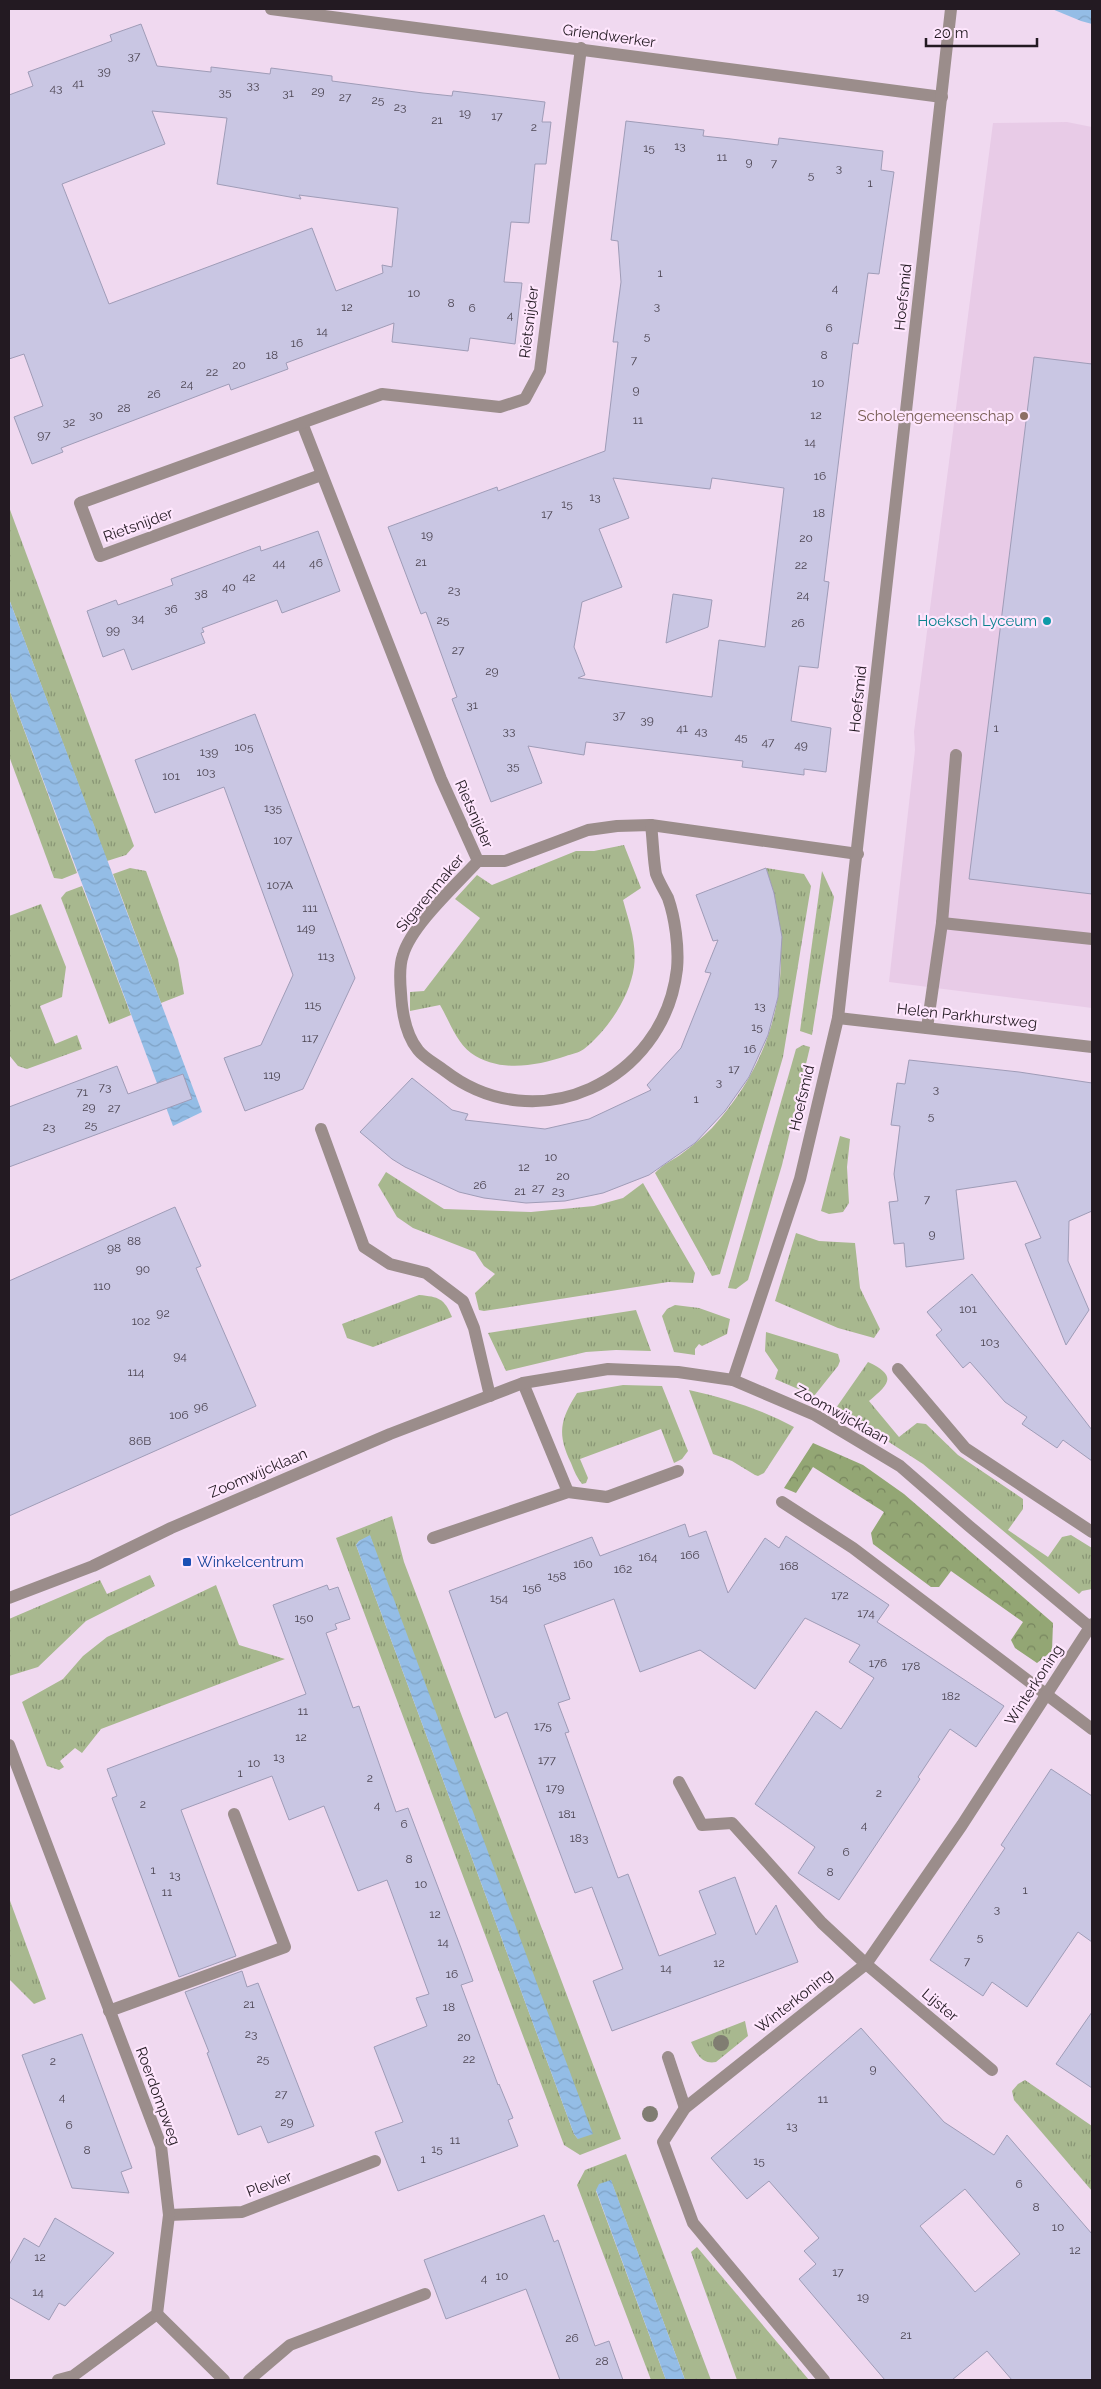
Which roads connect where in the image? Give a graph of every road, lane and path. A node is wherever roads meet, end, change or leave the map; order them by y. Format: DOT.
graph roads {
  1 [pos="271,9"];
  2 [pos="951,9"];
  3 [pos="581,48"];
  4 [pos="942,96"];
  5 [pos="302,423"];
  6 [pos="321,475"];
  7 [pos="956,755"];
  8 [pos="651,825"];
  9 [pos="858,854"];
  10 [pos="478,861"];
  11 [pos="942,923"];
  12 [pos="1092,939"];
  13 [pos="838,1018"];
  14 [pos="927,1028"];
  15 [pos="1092,1047"];
  16 [pos="321,1129"];
  17 [pos="898,1369"];
  18 [pos="733,1380"];
  19 [pos="523,1383"];
  20 [pos="490,1396"];
  21 [pos="678,1471"];
  22 [pos="568,1492"];
  23 [pos="782,1502"];
  24 [pos="1092,1532"];
  25 [pos="433,1538"];
  26 [pos="9,1598"];
  27 [pos="1092,1627"];
  28 [pos="1046,1696"];
  29 [pos="1092,1729"];
  30 [pos="9,1745"];
  31 [pos="680,1782"];
  32 [pos="234,1814"];
  33 [pos="866,1964"];
  34 [pos="109,2011"];
  35 [pos="668,2057"];
  36 [pos="992,2070"];
  37 [pos="685,2108"];
  38 [pos="375,2161"];
  39 [pos="169,2215"];
  40 [pos="424,2294"];
  41 [pos="157,2314"];
  42 [pos="58,2380"];
  43 [pos="224,2380"];
  44 [pos="248,2380"];
  45 [pos="824,2380"];
  1 -- 3 [label="street, Griendwerker"];
  2 -- 4 [label="street, Hoefsmid"];
  3 -- 4 [label="street, Griendwerker"];
  3 -- 5 [label="street, Rietsnijder"];
  4 -- 9 [label="street, Hoefsmid"];
  5 -- 6 [label="street, Rietsnijder"];
  5 -- 6 [label="street, Rietsnijder"];
  6 -- 10 [label="street, Rietsnijder"];
  7 -- 11 [label="street"];
  8 -- 9 [label="street, Rietsnijder"];
  8 -- 10 [label="street, Rietsnijder"];
  8 -- 10 [label="street, Sigarenmaker"];
  9 -- 13 [label="street, Hoefsmid"];
  11 -- 12 [label="street"];
  11 -- 14 [label="street"];
  13 -- 14 [label="street, Helen Parkhurstweg"];
  13 -- 18 [label="street, Hoefsmid"];
  14 -- 15 [label="street, Helen Parkhurstweg"];
  16 -- 20 [label="street"];
  17 -- 24 [label="street"];
  18 -- 19 [label="street, Zoomwijcklaan"];
  18 -- 27 [label="street, Zoomwijcklaan"];
  19 -- 20 [label="street, Zoomwijcklaan"];
  19 -- 22 [label="street"];
  20 -- 26 [label="street, Zoomwijcklaan"];
  21 -- 22 [label="street"];
  22 -- 25 [label="street"];
  23 -- 28 [label="street"];
  27 -- 28 [label="street, Winterkoning"];
  28 -- 29 [label="street"];
  28 -- 33 [label="street, Winterkoning"];
  30 -- 34 [label="street, Roerdompweg"];
  31 -- 33 [label="street, Lijster"];
  32 -- 34 [label="street"];
  33 -- 36 [label="street, Lijster"];
  33 -- 37 [label="street, Winterkoning"];
  34 -- 39 [label="street, Roerdompweg"];
  35 -- 37 [label="street"];
  37 -- 45 [label="street, Winterkoning"];
  38 -- 39 [label="street, Plevier"];
  39 -- 41 [label="street, Roerdompweg"];
  40 -- 44 [label="street"];
  41 -- 42 [label="street"];
  41 -- 43 [label="street"];
}
